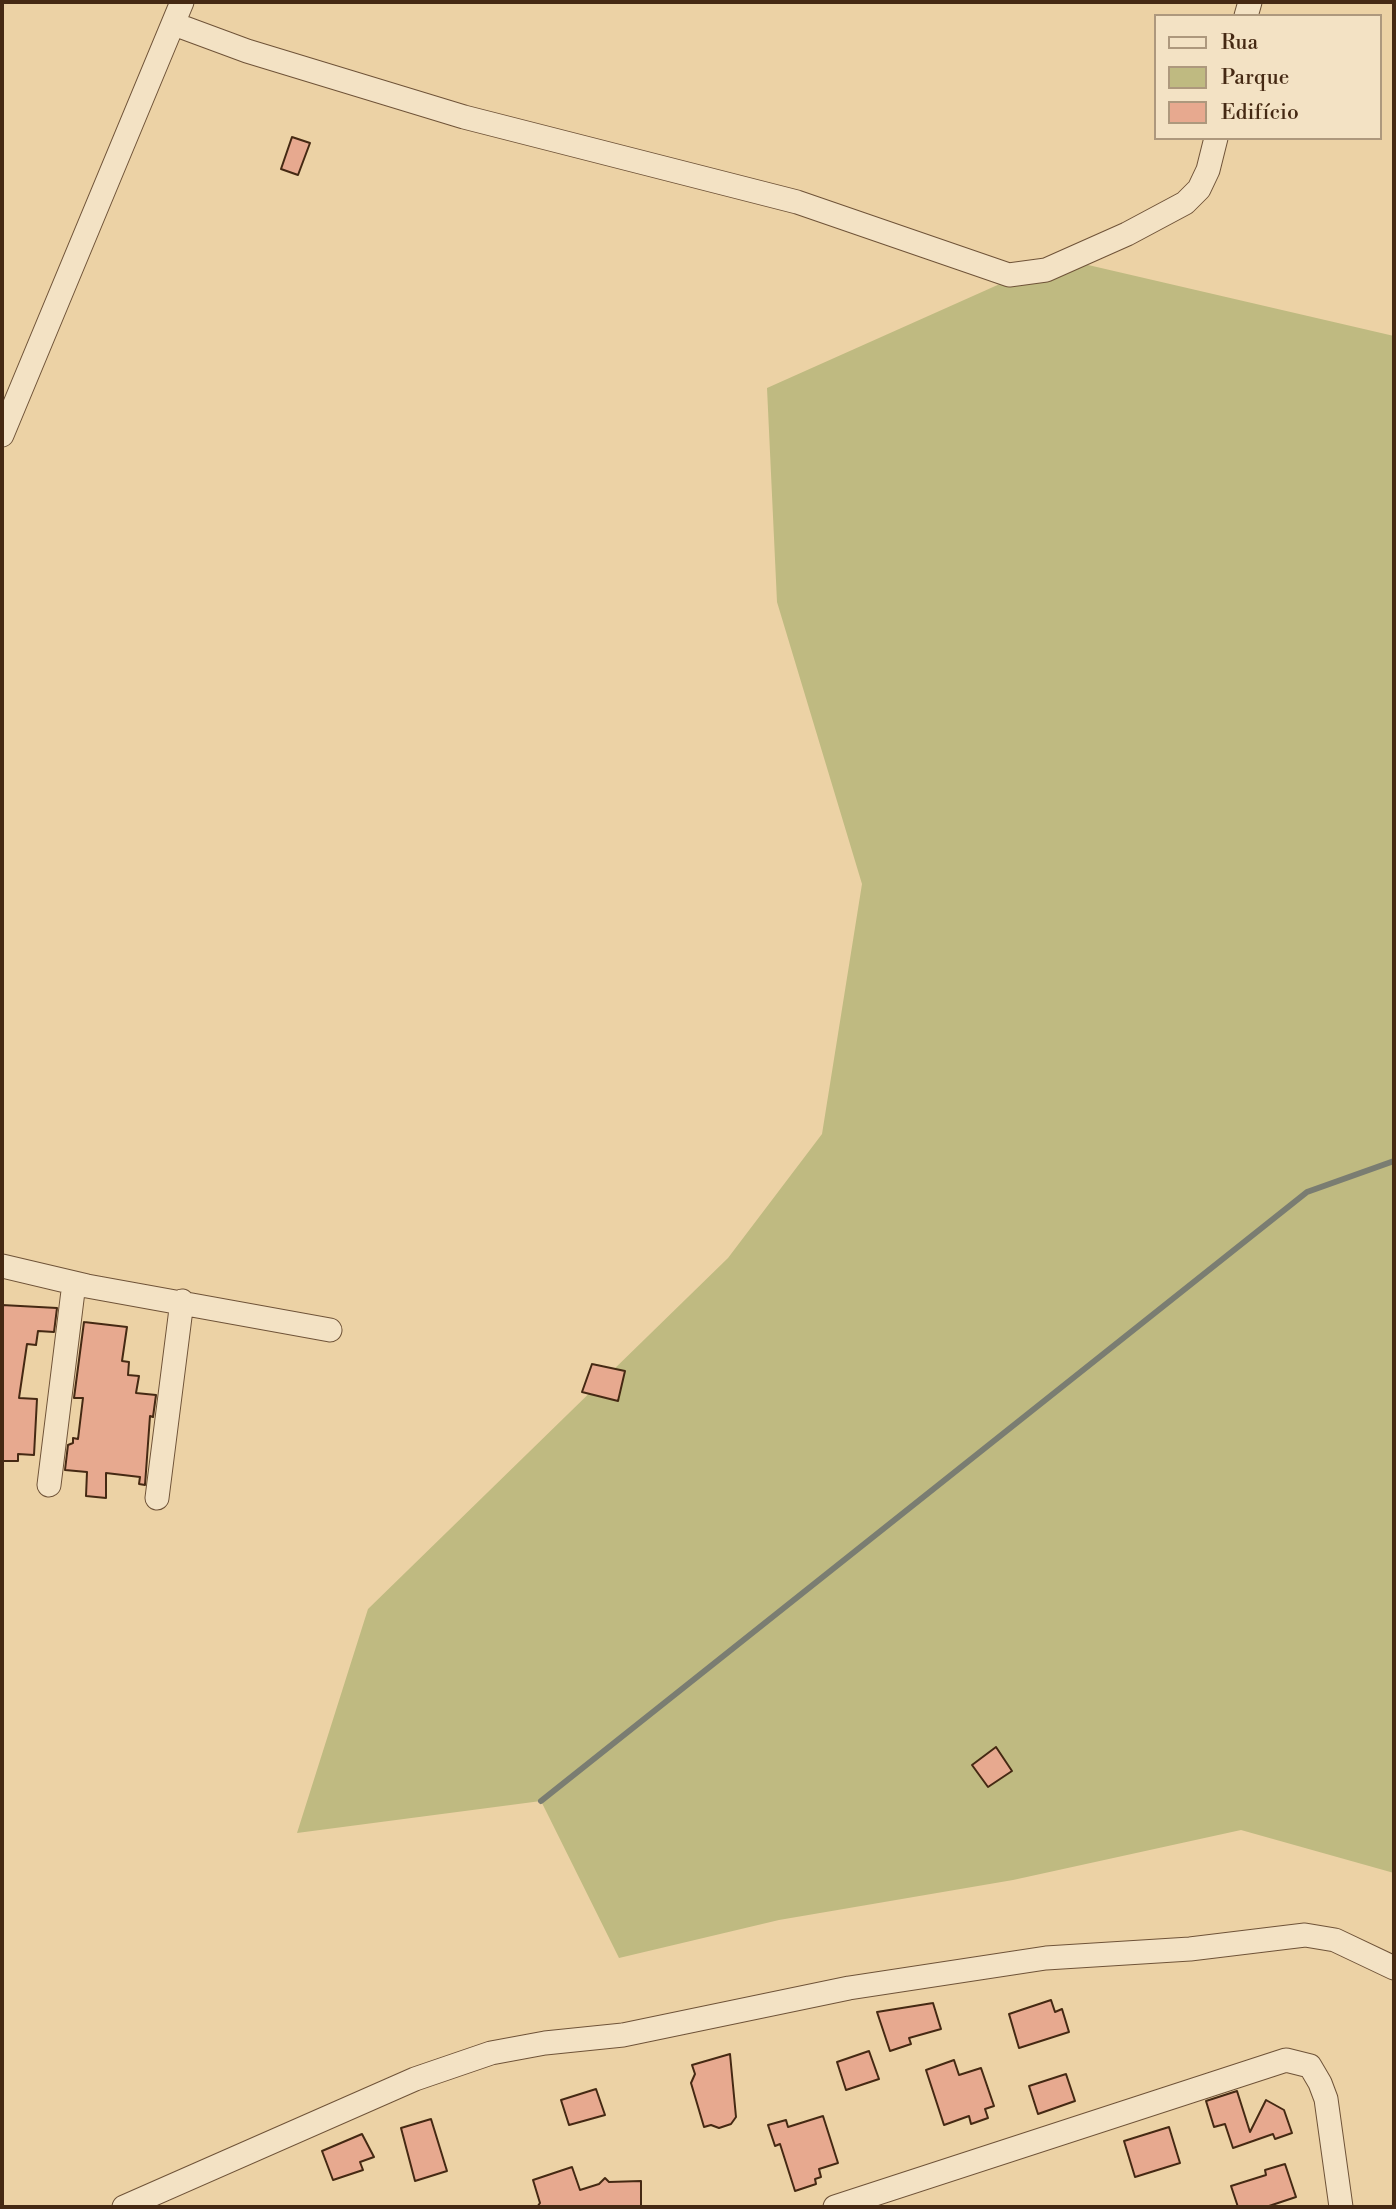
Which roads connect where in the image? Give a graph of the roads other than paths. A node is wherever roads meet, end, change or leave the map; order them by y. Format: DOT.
graph roads {
  1 [pos="183,2"];
  2 [pos="174,24"];
  3 [pos="1216,140"];
  4 [pos="7,406"];
  5 [pos="2,435"];
  6 [pos="2,1266"];
  7 [pos="74,1283"];
  8 [pos="182,1301"];
  9 [pos="330,1330"];
  10 [pos="49,1485"];
  11 [pos="157,1497"];
  12 [pos="1394,1968"];
  13 [pos="124,2207"];
  14 [pos="835,2207"];
  15 [pos="1341,2207"];
  1 -- 2 [label="street"];
  2 -- 3 [label="street"];
  2 -- 4 [label="street"];
  4 -- 5 [label="street"];
  6 -- 7 [label="street"];
  7 -- 8 [label="street"];
  7 -- 10 [label="street"];
  8 -- 9 [label="street"];
  8 -- 11 [label="street"];
  12 -- 13 [label="street"];
  14 -- 15 [label="street"];
}
